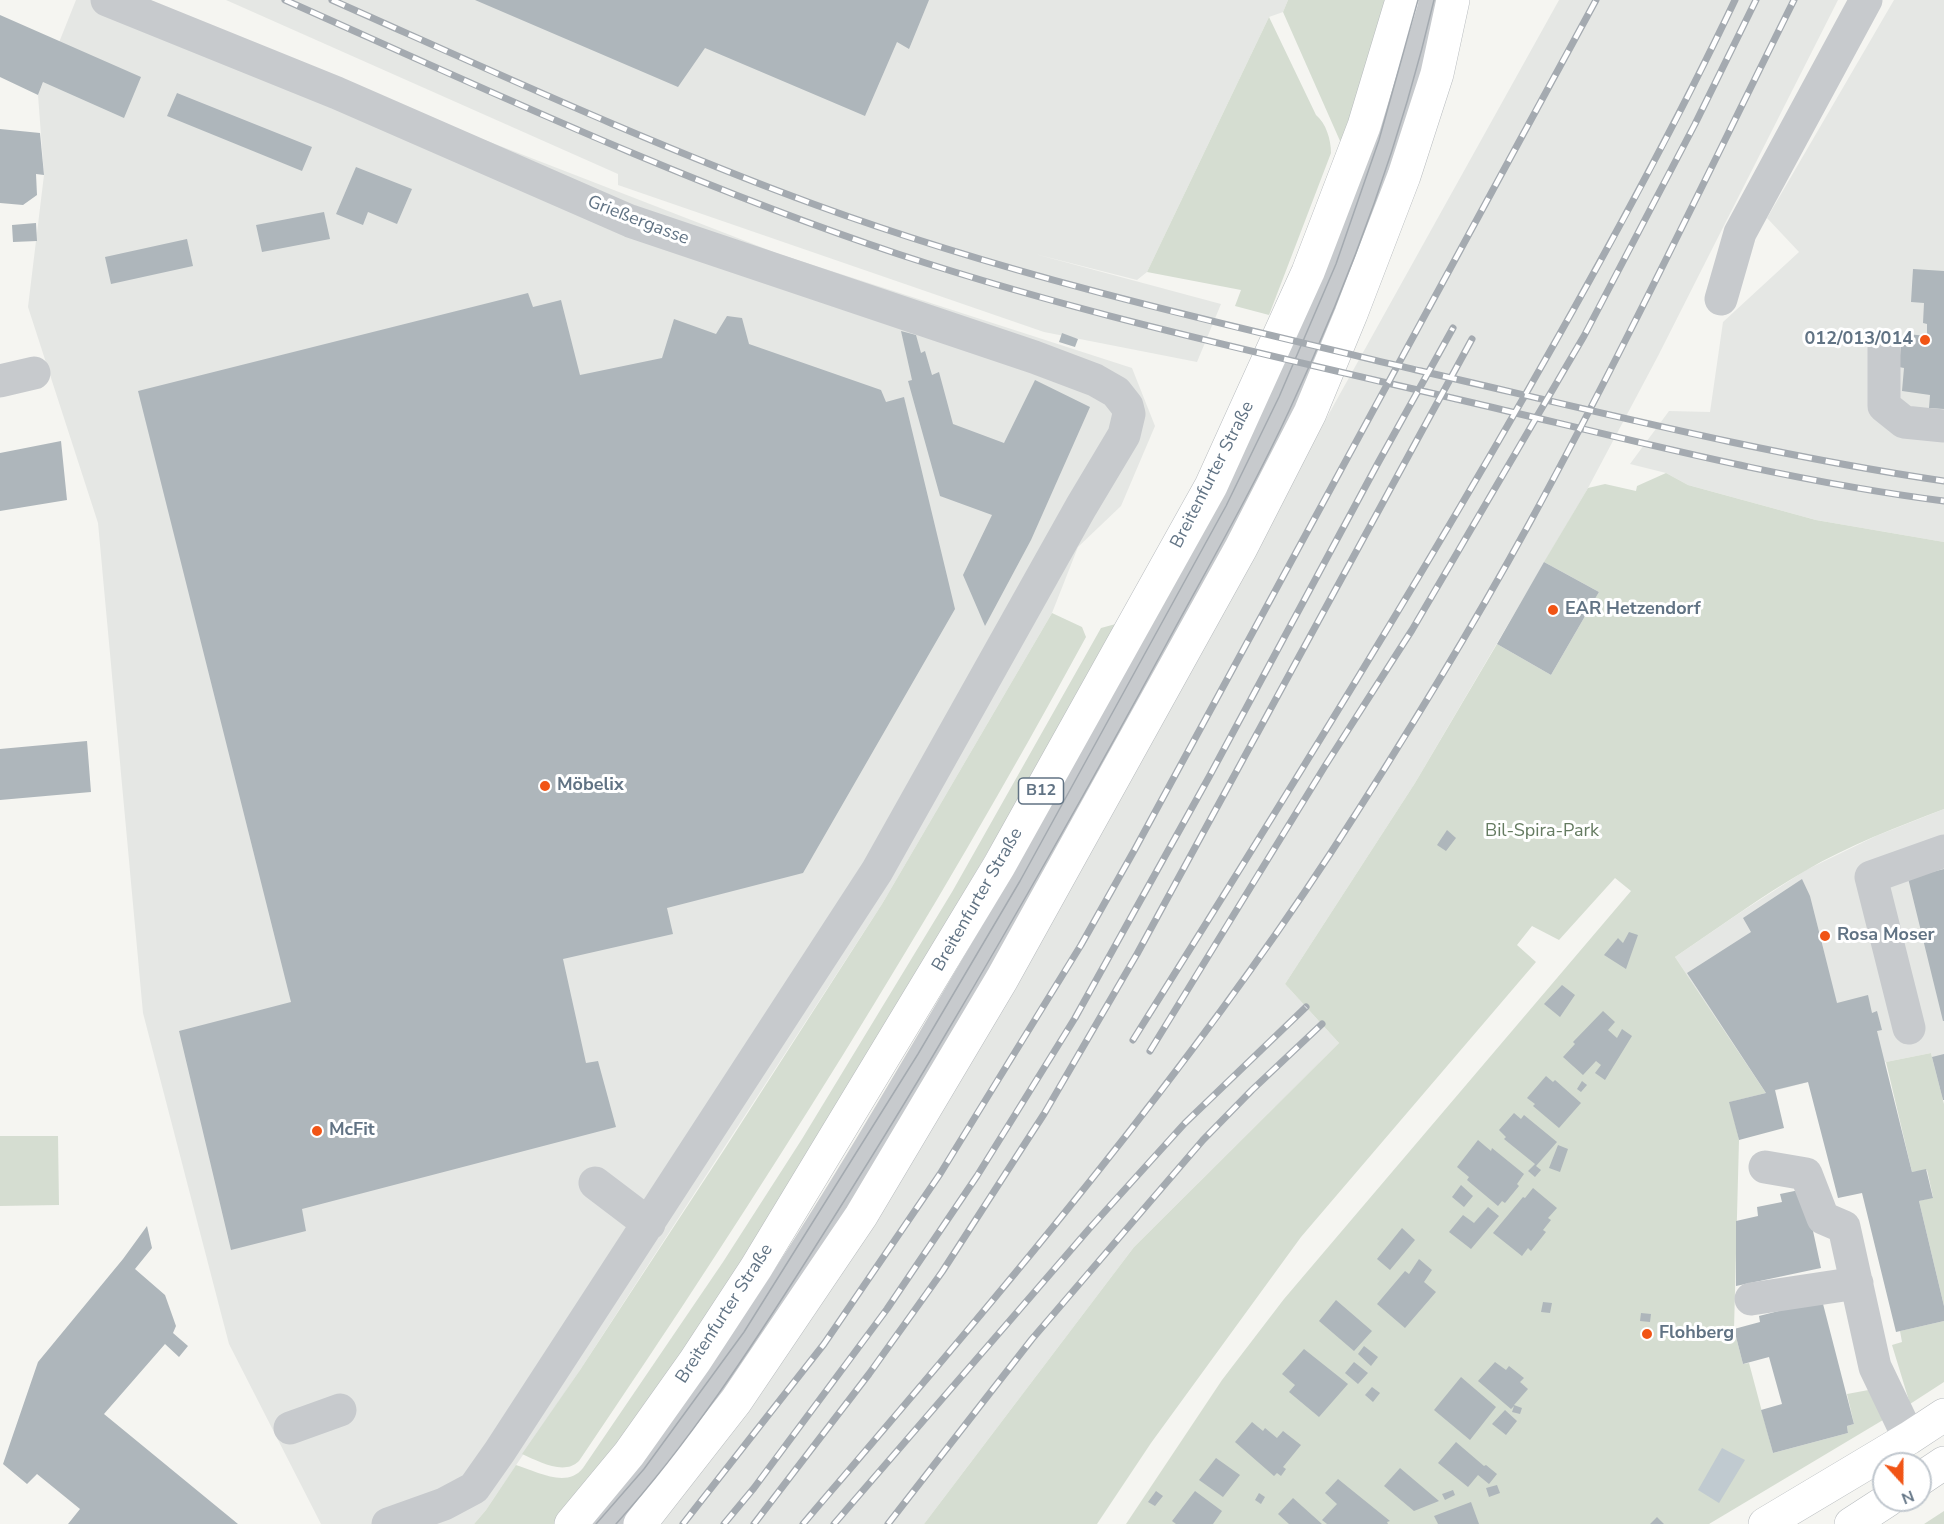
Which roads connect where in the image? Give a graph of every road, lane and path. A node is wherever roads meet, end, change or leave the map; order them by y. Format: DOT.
graph roads {
  1 [pos="107,0"];
  2 [pos="1402,0"];
  3 [pos="1426,0"];
  4 [pos="1453,0"];
  5 [pos="1866,0"];
  6 [pos="1721,299"];
  7 [pos="1884,348"];
  8 [pos="34,373"];
  9 [pos="0,381"];
  10 [pos="1944,426"];
  11 [pos="1944,851"];
  12 [pos="1909,1028"];
  13 [pos="1765,1167"];
  14 [pos="595,1183"];
  15 [pos="648,1224"];
  16 [pos="1857,1283"];
  17 [pos="1751,1299"];
  18 [pos="340,1410"];
  19 [pos="1944,1415"];
  20 [pos="290,1428"];
  21 [pos="1908,1438"];
  22 [pos="1872,1510"];
  23 [pos="388,1524"];
  24 [pos="571,1524"];
  25 [pos="606,1524"];
  26 [pos="640,1524"];
  27 [pos="1765,1524"];
  28 [pos="1851,1524"];
  1 -- 15 [label="street, Grießergasse"];
  2 -- 24 [label="main road, Breitenfurter Straße / B12"];
  3 -- 25 [label="street, Breitenfurter Straße"];
  4 -- 26 [label="main road"];
  5 -- 6 [label="street"];
  7 -- 10 [label="street"];
  8 -- 9 [label="street"];
  11 -- 12 [label="street"];
  13 -- 16 [label="street"];
  14 -- 15 [label="street"];
  15 -- 23 [label="street"];
  16 -- 17 [label="street"];
  16 -- 21 [label="street"];
  18 -- 20 [label="street"];
  19 -- 21 [label="main road"];
  21 -- 27 [label="main road"];
  22 -- 28 [label="main road"];
}
